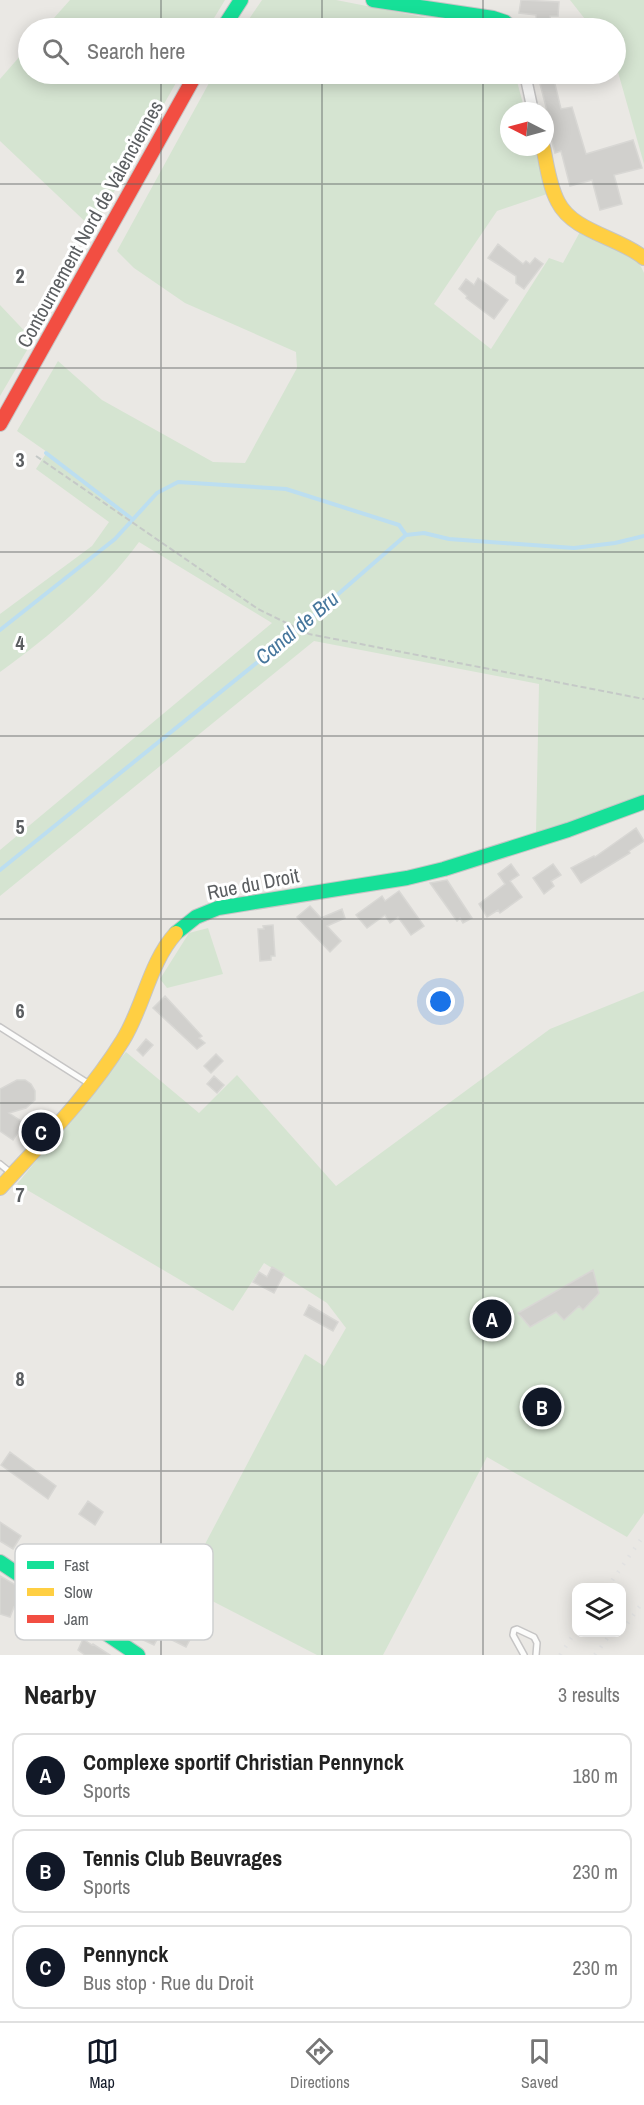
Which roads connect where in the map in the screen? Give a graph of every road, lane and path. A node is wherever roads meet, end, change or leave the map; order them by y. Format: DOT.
graph roads {
  1 [pos="241,0"];
  2 [pos="373,0"];
  3 [pos="229,18"];
  4 [pos="494,18"];
  5 [pos="190,84"];
  6 [pos="527,84"];
  7 [pos="531,102"];
  8 [pos="545,156"];
  9 [pos="644,258"];
  10 [pos="0,424"];
  11 [pos="36,456"];
  12 [pos="644,699"];
  13 [pos="644,802"];
  14 [pos="0,1027"];
  15 [pos="92,1086"];
  16 [pos="0,1164"];
  17 [pos="13,1174"];
  18 [pos="0,1188"];
  19 [pos="0,1562"];
  20 [pos="15,1572"];
  21 [pos="114,1640"];
  22 [pos="135,1654"];
  23 [pos="524,1655"];
  24 [pos="536,1655"];
  1 -- 3 [label="street"];
  2 -- 4 [label="street"];
  5 -- 10 [label="street, Contournement Nord de Valenciennes"];
  6 -- 7 [label="street"];
  8 -- 9 [label="street"];
  11 -- 12 [label="path"];
  13 -- 15 [label="street, Rue du Droit"];
  14 -- 15 [label="lane"];
  15 -- 17 [label="street, Rue du Droit"];
  16 -- 17 [label="lane"];
  17 -- 18 [label="street, Rue du Droit"];
  19 -- 20 [label="street"];
  21 -- 22 [label="street"];
  23 -- 24 [label="lane"];
}
